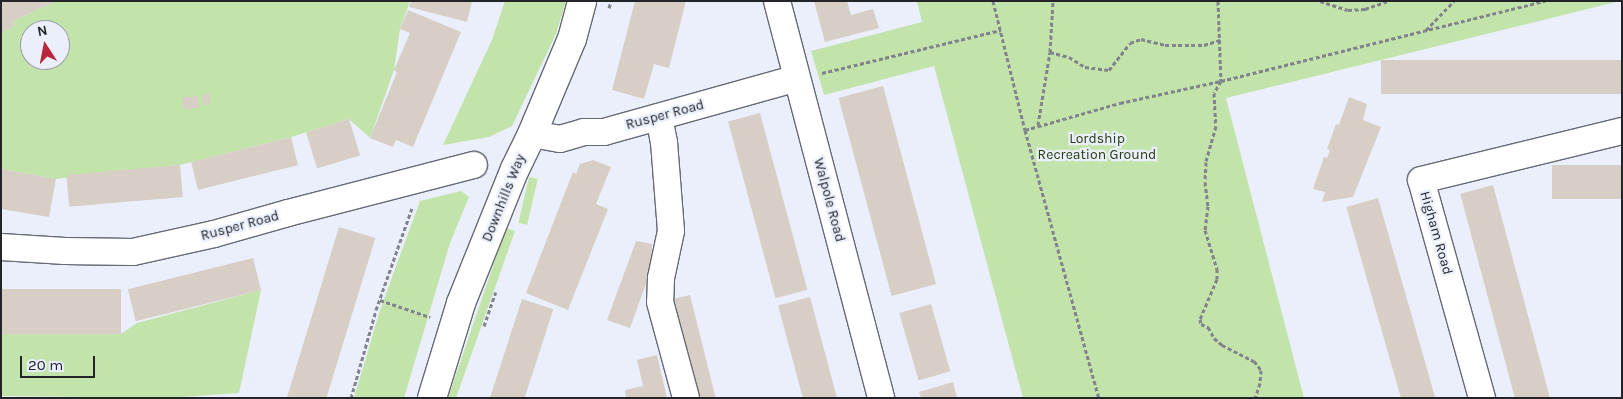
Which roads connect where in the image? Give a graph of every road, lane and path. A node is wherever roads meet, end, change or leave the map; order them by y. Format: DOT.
graph roads {
  1 [pos="582,1"];
  2 [pos="611,1"];
  3 [pos="777,1"];
  4 [pos="993,1"];
  5 [pos="1053,1"];
  6 [pos="1218,1"];
  7 [pos="1320,1"];
  8 [pos="1388,1"];
  9 [pos="1454,1"];
  10 [pos="1545,1"];
  11 [pos="608,15"];
  12 [pos="1001,30"];
  13 [pos="1425,31"];
  14 [pos="1220,40"];
  15 [pos="1050,52"];
  16 [pos="797,78"];
  17 [pos="1221,81"];
  18 [pos="659,117"];
  19 [pos="1038,125"];
  20 [pos="1025,130"];
  21 [pos="1622,131"];
  22 [pos="532,134"];
  23 [pos="474,165"];
  24 [pos="414,181"];
  25 [pos="1,247"];
  26 [pos="499,285"];
  27 [pos="380,300"];
  28 [pos="454,325"];
  29 [pos="482,332"];
  30 [pos="351,398"];
  31 [pos="432,398"];
  32 [pos="686,398"];
  33 [pos="881,398"];
  34 [pos="1100,398"];
  35 [pos="1255,398"];
  36 [pos="1482,398"];
  1 -- 22 [label="main road, Downhills Way"];
  2 -- 11 [label="path"];
  3 -- 16 [label="street, Walpole Road"];
  4 -- 12 [label="path"];
  5 -- 15 [label="path"];
  6 -- 14 [label="path"];
  7 -- 8 [label="path"];
  9 -- 13 [label="path"];
  10 -- 13 [label="path"];
  12 -- 16 [label="path"];
  12 -- 20 [label="path"];
  13 -- 17 [label="path"];
  14 -- 15 [label="path"];
  14 -- 17 [label="path"];
  15 -- 19 [label="path"];
  16 -- 18 [label="street, Rusper Road"];
  16 -- 33 [label="street, Walpole Road"];
  17 -- 19 [label="path"];
  17 -- 35 [label="path"];
  18 -- 22 [label="street, Rusper Road"];
  18 -- 32 [label="street"];
  19 -- 20 [label="path"];
  20 -- 34 [label="path"];
  21 -- 36 [label="street, Higham Road"];
  22 -- 28 [label="main road, Downhills Way"];
  23 -- 24 [label="street, Rusper Road"];
  24 -- 25 [label="street, Rusper Road"];
  24 -- 27 [label="path"];
  26 -- 29 [label="path"];
  27 -- 28 [label="path"];
  27 -- 30 [label="path"];
  28 -- 31 [label="main road, Downhills Way"];
}
